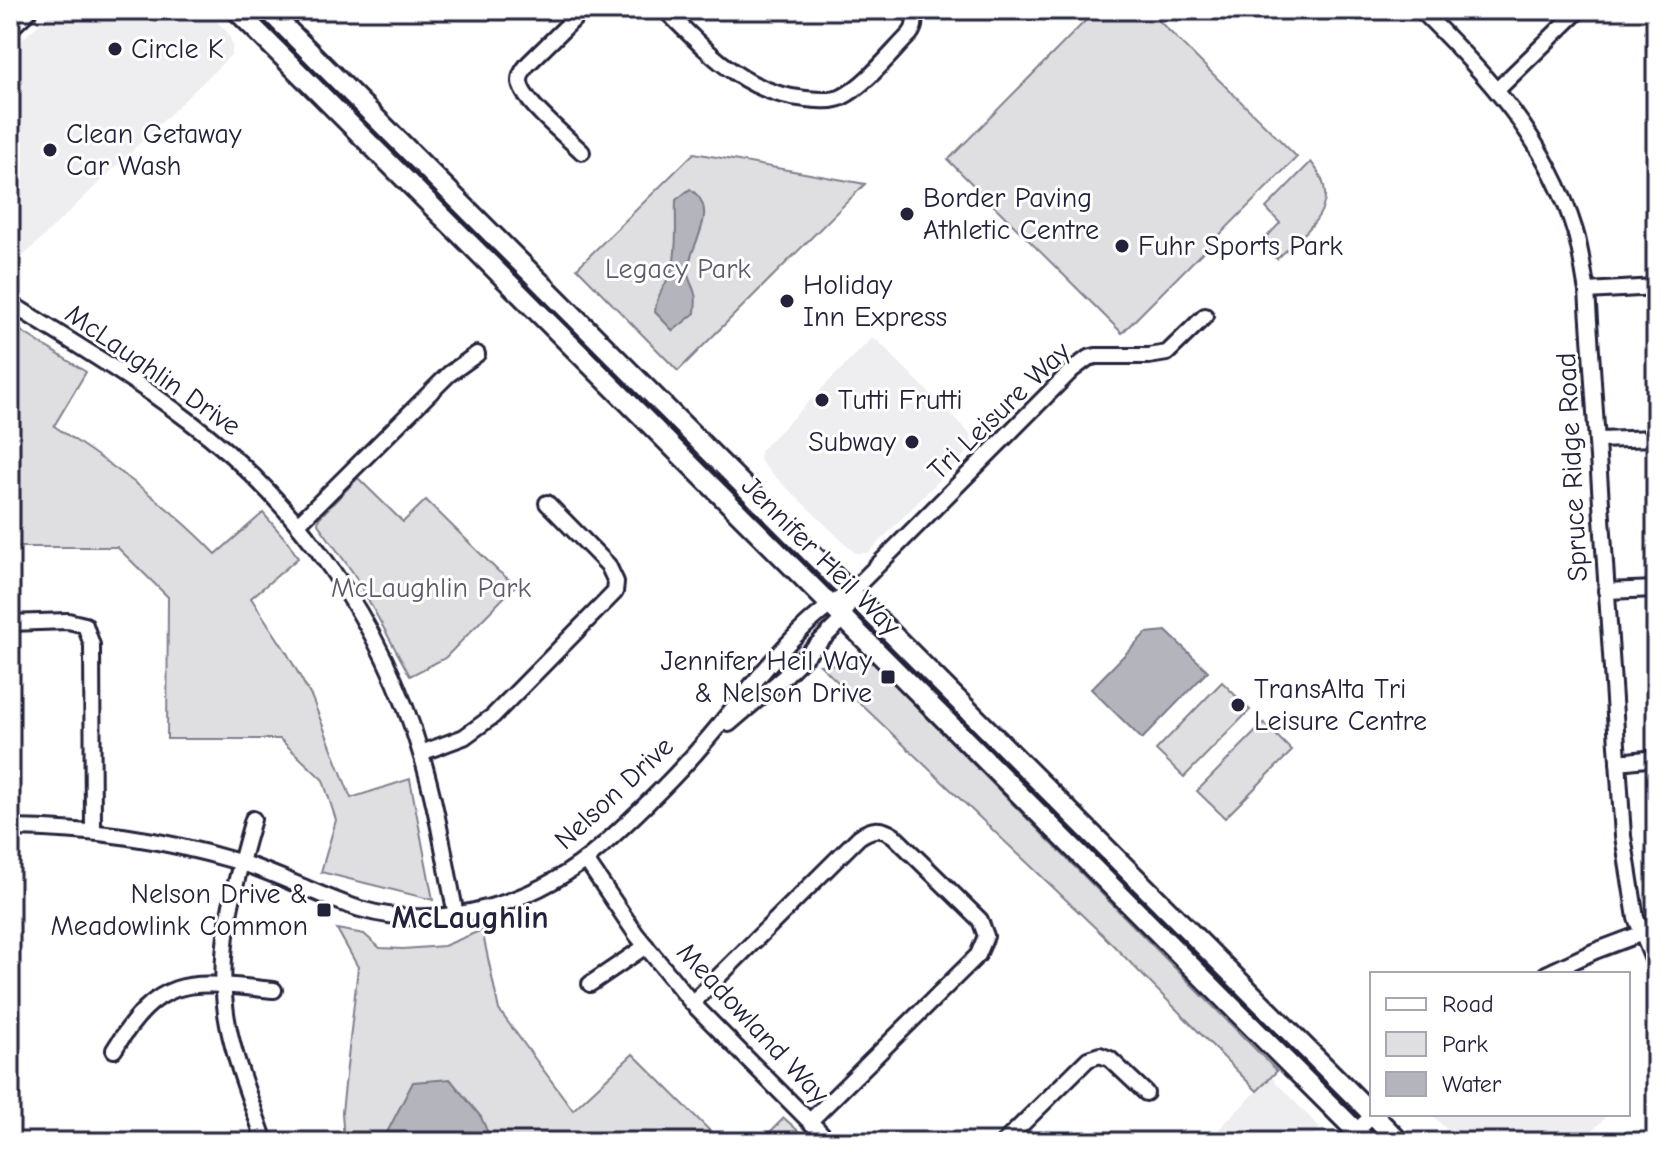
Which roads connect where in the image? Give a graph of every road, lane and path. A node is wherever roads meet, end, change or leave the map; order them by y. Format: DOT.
graph roads {
  1 [pos="30,10"];
  2 [pos="236,10"];
  3 [pos="268,10"];
  4 [pos="583,10"];
  5 [pos="665,10"];
  6 [pos="910,10"];
  7 [pos="1421,10"];
  8 [pos="1579,10"];
  9 [pos="10,29"];
  10 [pos="1498,89"];
  11 [pos="582,152"];
  12 [pos="1656,287"];
  13 [pos="1587,291"];
  14 [pos="10,303"];
  15 [pos="1205,316"];
  16 [pos="477,354"];
  17 [pos="1656,438"];
  18 [pos="1599,440"];
  19 [pos="547,503"];
  20 [pos="298,524"];
  21 [pos="1656,589"];
  22 [pos="1606,591"];
  23 [pos="851,592"];
  24 [pos="829,604"];
  25 [pos="844,618"];
  26 [pos="10,623"];
  27 [pos="702,745"];
  28 [pos="421,753"];
  29 [pos="1656,758"];
  30 [pos="1618,762"];
  31 [pos="253,819"];
  32 [pos="10,828"];
  33 [pos="93,831"];
  34 [pos="586,860"];
  35 [pos="241,862"];
  36 [pos="456,915"];
  37 [pos="1656,928"];
  38 [pos="1641,934"];
  39 [pos="646,946"];
  40 [pos="1656,967"];
  41 [pos="1550,972"];
  42 [pos="224,984"];
  43 [pos="590,984"];
  44 [pos="274,990"];
  45 [pos="692,1003"];
  46 [pos="114,1050"];
  47 [pos="1146,1093"];
  48 [pos="1370,1111"];
  49 [pos="1372,1116"];
  50 [pos="1375,1116"];
  51 [pos="810,1121"];
  52 [pos="1356,1138"];
  53 [pos="265,1142"];
  54 [pos="830,1142"];
  55 [pos="1004,1142"];
  56 [pos="1400,1142"];
  1 -- 9 [label="street"];
  2 -- 24 [label="main road, Jennifer Heil Way"];
  3 -- 23 [label="main road, Jennifer Heil Way"];
  4 -- 11 [label="street"];
  5 -- 6 [label="street"];
  7 -- 10 [label="street, Spruce Ridge Road"];
  8 -- 10 [label="street"];
  10 -- 13 [label="street, Spruce Ridge Road"];
  12 -- 13 [label="street"];
  13 -- 18 [label="street, Spruce Ridge Road"];
  14 -- 20 [label="street, McLaughlin Drive"];
  15 -- 23 [label="street, Tri Leisure Way"];
  16 -- 20 [label="street"];
  17 -- 18 [label="street"];
  18 -- 22 [label="street, Spruce Ridge Road"];
  19 -- 28 [label="street"];
  20 -- 28 [label="street, McLaughlin Drive"];
  21 -- 22 [label="street"];
  22 -- 30 [label="street, Spruce Ridge Road"];
  23 -- 24 [label="street, Nelson Drive"];
  23 -- 25 [label="street"];
  23 -- 48 [label="main road, Jennifer Heil Way"];
  24 -- 25 [label="main road, Jennifer Heil Way"];
  24 -- 27 [label="street, Nelson Drive"];
  25 -- 27 [label="street, Nelson Drive"];
  25 -- 52 [label="main road, Jennifer Heil Way"];
  26 -- 33 [label="street"];
  27 -- 34 [label="street, Nelson Drive"];
  28 -- 36 [label="street, McLaughlin Drive"];
  29 -- 30 [label="street"];
  30 -- 38 [label="street, Spruce Ridge Road"];
  31 -- 35 [label="street"];
  32 -- 33 [label="street, Nelson Drive"];
  33 -- 35 [label="street, Nelson Drive"];
  34 -- 36 [label="street, Nelson Drive"];
  34 -- 39 [label="street, Meadowland Way"];
  35 -- 36 [label="street, Nelson Drive"];
  35 -- 42 [label="street"];
  37 -- 38 [label="street"];
  38 -- 40 [label="street, Spruce Ridge Road"];
  38 -- 41 [label="street"];
  39 -- 43 [label="street"];
  39 -- 45 [label="street, Meadowland Way"];
  42 -- 44 [label="street"];
  42 -- 46 [label="street"];
  42 -- 53 [label="street"];
  45 -- 51 [label="street, Meadowland Way"];
  45 -- 51 [label="street"];
  47 -- 55 [label="street"];
  49 -- 52 [label="street"];
  50 -- 56 [label="main road, Jennifer Heil Way"];
  51 -- 54 [label="street, Meadowland Way"];
}
